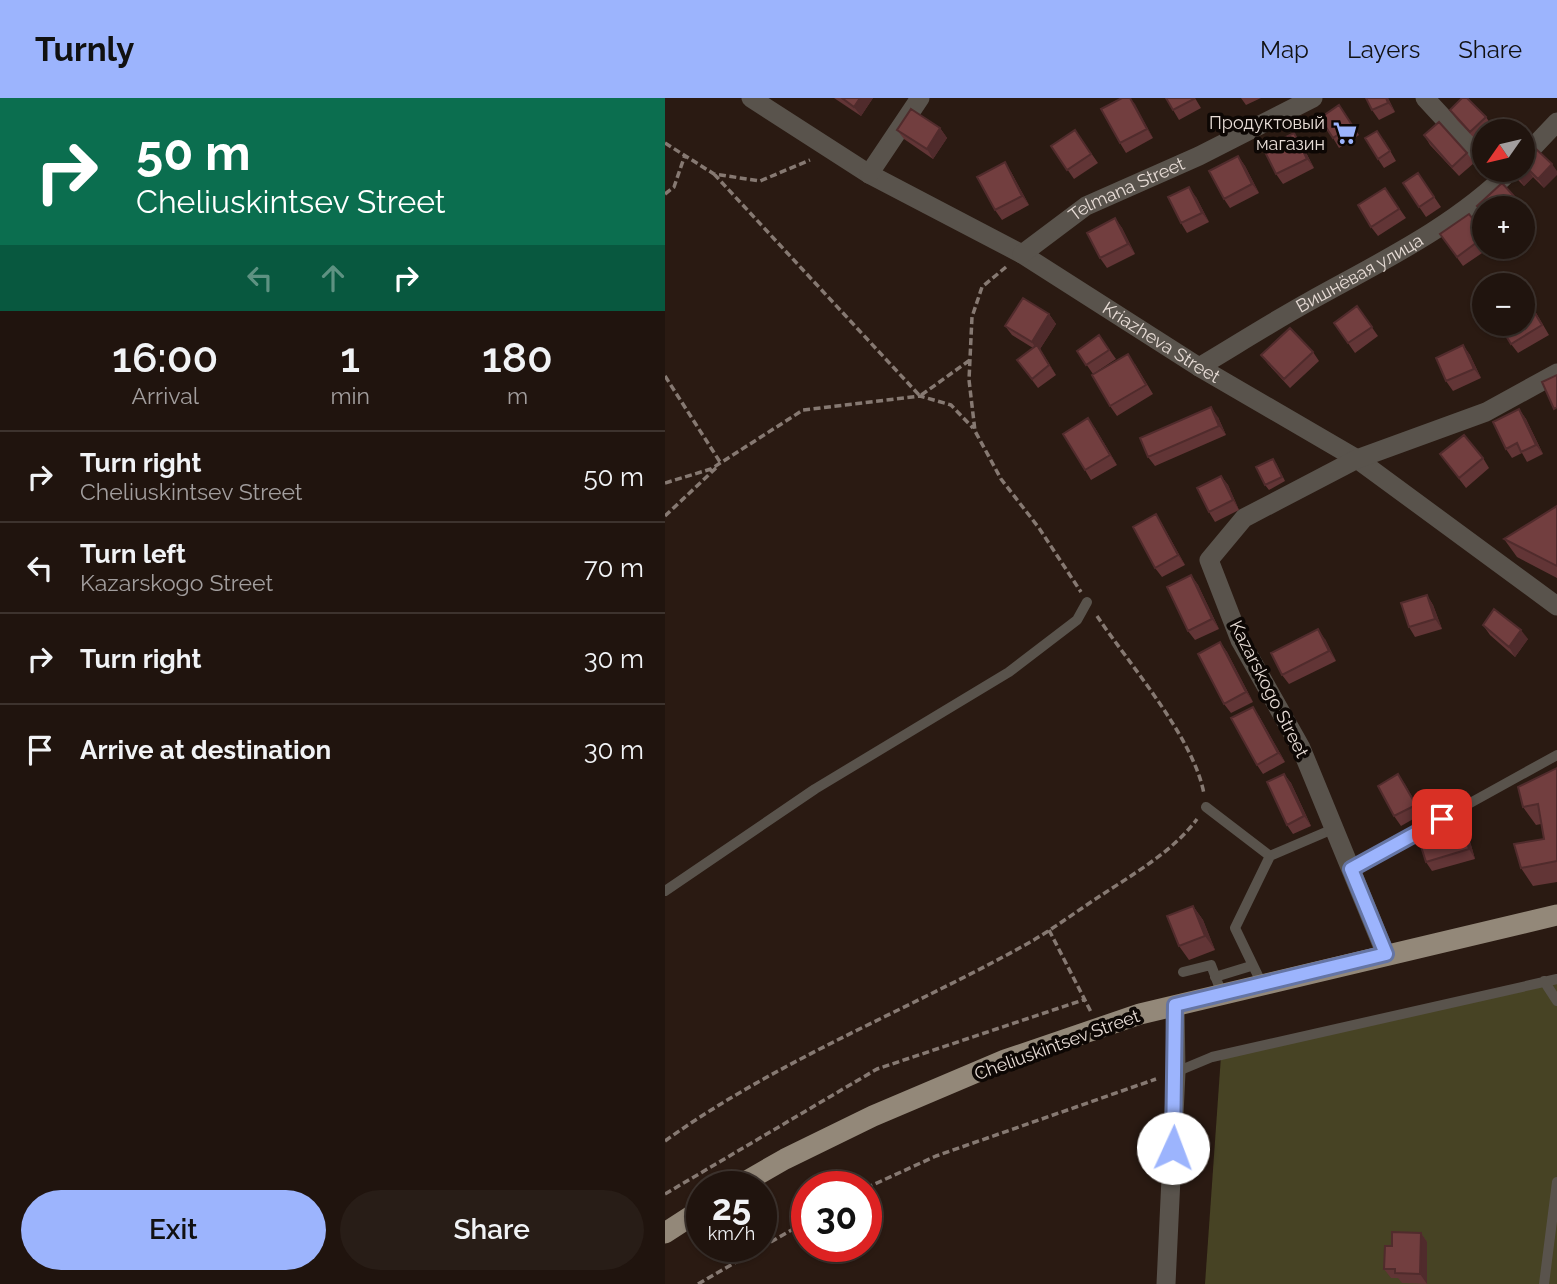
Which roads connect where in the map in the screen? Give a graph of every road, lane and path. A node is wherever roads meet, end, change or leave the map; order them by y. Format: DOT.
graph roads {
  1 [pos="751,98"];
  2 [pos="920,98"];
  3 [pos="1313,98"];
  4 [pos="1425,98"];
  5 [pos="1557,122"];
  6 [pos="665,143"];
  7 [pos="1535,145"];
  8 [pos="1472,149"];
  9 [pos="835,150"];
  10 [pos="685,156"];
  11 [pos="714,174"];
  12 [pos="869,174"];
  13 [pos="1495,182"];
  14 [pos="665,194"];
  15 [pos="1022,254"];
  16 [pos="970,360"];
  17 [pos="1199,367"];
  18 [pos="1557,373"];
  19 [pos="665,376"];
  20 [pos="920,396"];
  21 [pos="975,431"];
  22 [pos="1357,459"];
  23 [pos="721,463"];
  24 [pos="665,484"];
  25 [pos="665,516"];
  26 [pos="1087,602"];
  27 [pos="1557,606"];
  28 [pos="1557,755"];
  29 [pos="1206,807"];
  30 [pos="1333,829"];
  31 [pos="1270,856"];
  32 [pos="1351,869"];
  33 [pos="665,891"];
  34 [pos="1557,915"];
  35 [pos="1049,930"];
  36 [pos="1386,954"];
  37 [pos="1251,966"];
  38 [pos="1183,972"];
  39 [pos="1557,979"];
  40 [pos="1543,981"];
  41 [pos="1262,984"];
  42 [pos="1218,985"];
  43 [pos="1086,999"];
  44 [pos="1557,1001"];
  45 [pos="1175,1005"];
  46 [pos="1099,1029"];
  47 [pos="1176,1072"];
  48 [pos="665,1141"];
  49 [pos="764,1171"];
  50 [pos="882,1181"];
  51 [pos="1557,1182"];
  52 [pos="665,1194"];
  53 [pos="686,1219"];
  54 [pos="791,1230"];
  55 [pos="665,1233"];
  56 [pos="698,1284"];
  57 [pos="1166,1284"];
  58 [pos="1544,1284"];
  1 -- 9 [label="street, Kriazheva Street"];
  2 -- 12 [label="street"];
  3 -- 15 [label="street, Telmana Street"];
  4 -- 8 [label="street"];
  5 -- 7 [label="street"];
  6 -- 10 [label="path"];
  9 -- 11 [label="path"];
  9 -- 12 [label="street, Kriazheva Street"];
  10 -- 11 [label="path"];
  10 -- 14 [label="path"];
  11 -- 20 [label="path"];
  12 -- 15 [label="street, Kriazheva Street"];
  13 -- 17 [label="street, Вишнёвая улица"];
  15 -- 16 [label="path"];
  15 -- 17 [label="street, Kriazheva Street"];
  16 -- 20 [label="path"];
  16 -- 21 [label="path"];
  17 -- 22 [label="street, Kriazheva Street"];
  18 -- 22 [label="street, Kazarskogo Street"];
  19 -- 23 [label="path"];
  20 -- 21 [label="path"];
  20 -- 23 [label="path"];
  21 -- 26 [label="path"];
  22 -- 27 [label="street, Kriazheva Street"];
  22 -- 30 [label="street, Kazarskogo Street"];
  23 -- 24 [label="path"];
  23 -- 25 [label="path"];
  26 -- 29 [label="path"];
  26 -- 33 [label="lane"];
  28 -- 32 [label="lane"];
  29 -- 31 [label="lane"];
  29 -- 35 [label="path"];
  30 -- 31 [label="lane"];
  30 -- 32 [label="street, Kazarskogo Street"];
  31 -- 37 [label="lane"];
  32 -- 36 [label="street, Kazarskogo Street"];
  34 -- 36 [label="main road, Cheliuskintsev Street"];
  35 -- 43 [label="path"];
  35 -- 48 [label="path"];
  36 -- 41 [label="main road, Cheliuskintsev Street"];
  37 -- 41 [label="lane"];
  37 -- 42 [label="lane"];
  38 -- 42 [label="lane"];
  39 -- 40 [label="lane"];
  40 -- 44 [label="lane"];
  40 -- 47 [label="lane"];
  41 -- 42 [label="main road, Cheliuskintsev Street"];
  42 -- 45 [label="main road, Cheliuskintsev Street"];
  43 -- 46 [label="path"];
  43 -- 52 [label="path"];
  45 -- 46 [label="main road, Cheliuskintsev Street"];
  45 -- 47 [label="street"];
  46 -- 49 [label="main road, Cheliuskintsev Street"];
  47 -- 50 [label="path"];
  47 -- 57 [label="street"];
  51 -- 58 [label="lane"];
  53 -- 55 [label="main road"];
  54 -- 56 [label="path"];
}
